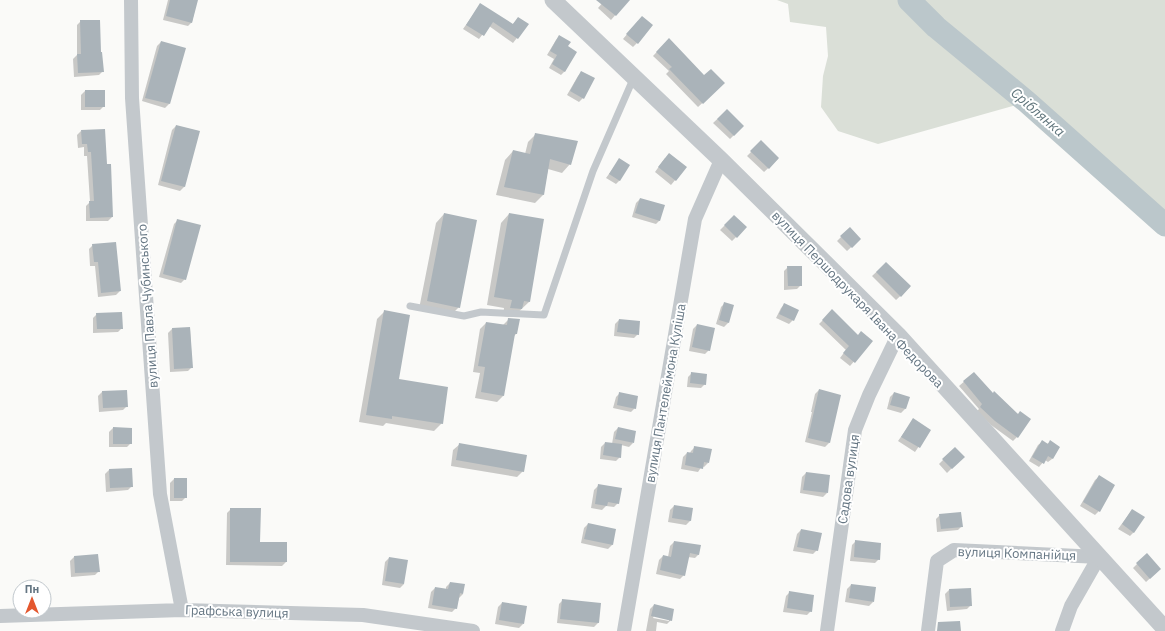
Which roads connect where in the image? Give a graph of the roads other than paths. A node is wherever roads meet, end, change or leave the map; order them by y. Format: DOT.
graph roads {
  1 [pos="131,0"];
  2 [pos="553,0"];
  3 [pos="634,77"];
  4 [pos="721,160"];
  5 [pos="410,306"];
  6 [pos="898,335"];
  7 [pos="1099,556"];
  8 [pos="182,610"];
  9 [pos="0,616"];
  10 [pos="1165,629"];
  11 [pos="473,631"];
  12 [pos="624,631"];
  13 [pos="827,631"];
  14 [pos="928,631"];
  15 [pos="1062,631"];
  1 -- 8 [label="street, вулиця Павла Чубинського"];
  2 -- 3 [label="street, вулиця Першодрукаря Івана Федорова"];
  3 -- 4 [label="street, вулиця Першодрукаря Івана Федорова"];
  3 -- 5 [label="lane"];
  4 -- 6 [label="street, вулиця Першодрукаря Івана Федорова"];
  4 -- 12 [label="street, вулиця Пантелеймона Куліша"];
  6 -- 7 [label="street, вулиця Першодрукаря Івана Федорова"];
  6 -- 13 [label="street, Садова вулиця"];
  7 -- 10 [label="street, вулиця Першодрукаря Івана Федорова"];
  7 -- 14 [label="street, вулиця Компанійця"];
  7 -- 15 [label="street"];
  8 -- 9 [label="street, Графська вулиця"];
  8 -- 11 [label="street, Графська вулиця"];
}
